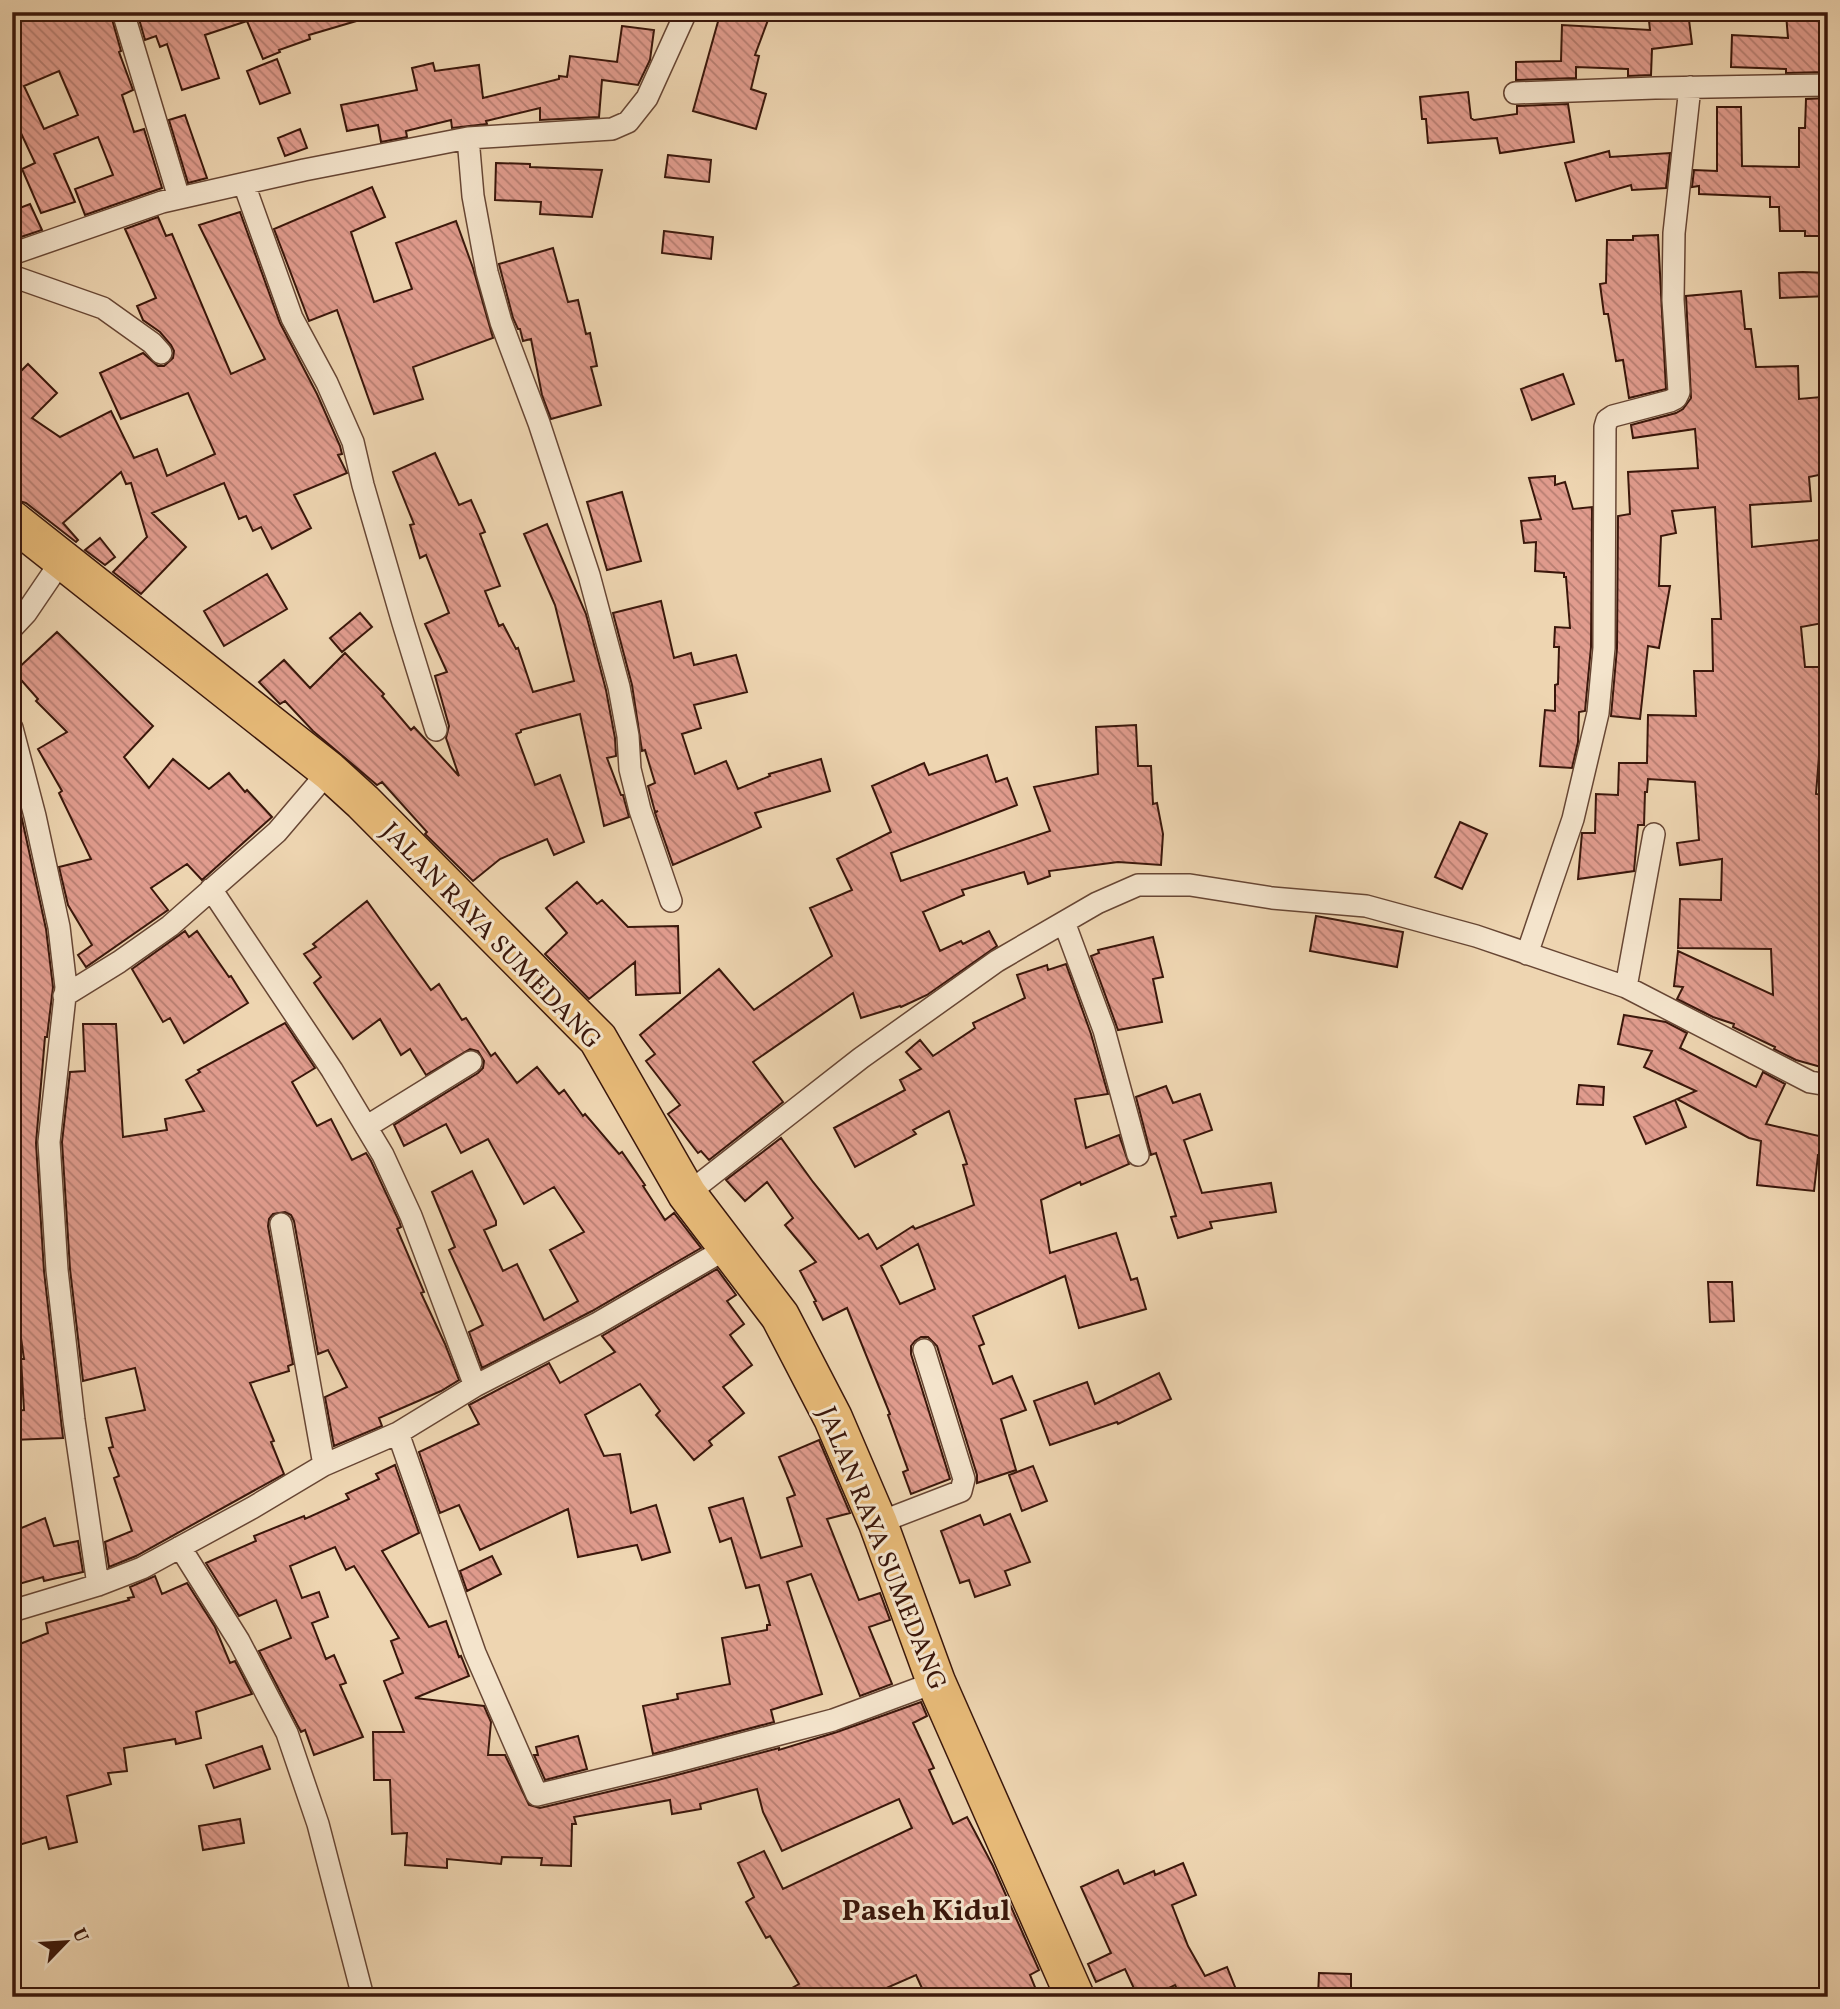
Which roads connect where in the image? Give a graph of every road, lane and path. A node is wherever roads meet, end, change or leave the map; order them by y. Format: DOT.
graph roads {
  1 [pos="123,12"];
  2 [pos="686,12"];
  3 [pos="1828,85"];
  4 [pos="1690,87"];
  5 [pos="1515,93"];
  6 [pos="468,138"];
  7 [pos="244,184"];
  8 [pos="179,198"];
  9 [pos="12,254"];
  10 [pos="12,276"];
  11 [pos="161,353"];
  12 [pos="12,520"];
  13 [pos="62,560"];
  14 [pos="12,628"];
  15 [pos="12,728"];
  16 [pos="436,730"];
  17 [pos="329,771"];
  18 [pos="1654,834"];
  19 [pos="211,889"];
  20 [pos="671,901"];
  21 [pos="1065,922"];
  22 [pos="1527,954"];
  23 [pos="1626,987"];
  24 [pos="64,996"];
  25 [pos="471,1062"];
  26 [pos="1828,1086"];
  27 [pos="366,1128"];
  28 [pos="1138,1155"];
  29 [pos="687,1194"];
  30 [pos="281,1224"];
  31 [pos="729,1247"];
  32 [pos="924,1350"];
  33 [pos="475,1387"];
  34 [pos="398,1433"];
  35 [pos="324,1465"];
  36 [pos="878,1523"];
  37 [pos="180,1547"];
  38 [pos="98,1585"];
  39 [pos="12,1611"];
  40 [pos="936,1682"];
  41 [pos="363,1997"];
  42 [pos="1074,1997"];
  1 -- 8 [label="street"];
  2 -- 6 [label="street"];
  3 -- 4 [label="street"];
  4 -- 5 [label="street"];
  4 -- 22 [label="street"];
  6 -- 7 [label="street"];
  6 -- 20 [label="street"];
  7 -- 8 [label="street"];
  7 -- 16 [label="street"];
  8 -- 9 [label="street"];
  10 -- 11 [label="street"];
  12 -- 13 [label="highway, JALAN RAYA SUMEDANG"];
  13 -- 14 [label="street"];
  13 -- 17 [label="highway, JALAN RAYA SUMEDANG"];
  15 -- 24 [label="street"];
  17 -- 19 [label="street"];
  17 -- 29 [label="highway, JALAN RAYA SUMEDANG"];
  18 -- 23 [label="street"];
  19 -- 24 [label="street"];
  19 -- 27 [label="street"];
  21 -- 22 [label="street"];
  21 -- 28 [label="street"];
  21 -- 29 [label="street"];
  22 -- 23 [label="street"];
  23 -- 26 [label="street"];
  24 -- 38 [label="street"];
  25 -- 27 [label="street"];
  27 -- 33 [label="street"];
  29 -- 31 [label="highway, JALAN RAYA SUMEDANG"];
  30 -- 35 [label="street"];
  31 -- 33 [label="street"];
  31 -- 36 [label="highway, JALAN RAYA SUMEDANG"];
  32 -- 36 [label="street"];
  33 -- 34 [label="street"];
  34 -- 35 [label="street"];
  34 -- 40 [label="street"];
  35 -- 37 [label="street"];
  36 -- 40 [label="highway, JALAN RAYA SUMEDANG"];
  37 -- 38 [label="street"];
  37 -- 41 [label="street"];
  38 -- 39 [label="street"];
  40 -- 42 [label="highway, JALAN RAYA SUMEDANG"];
}
